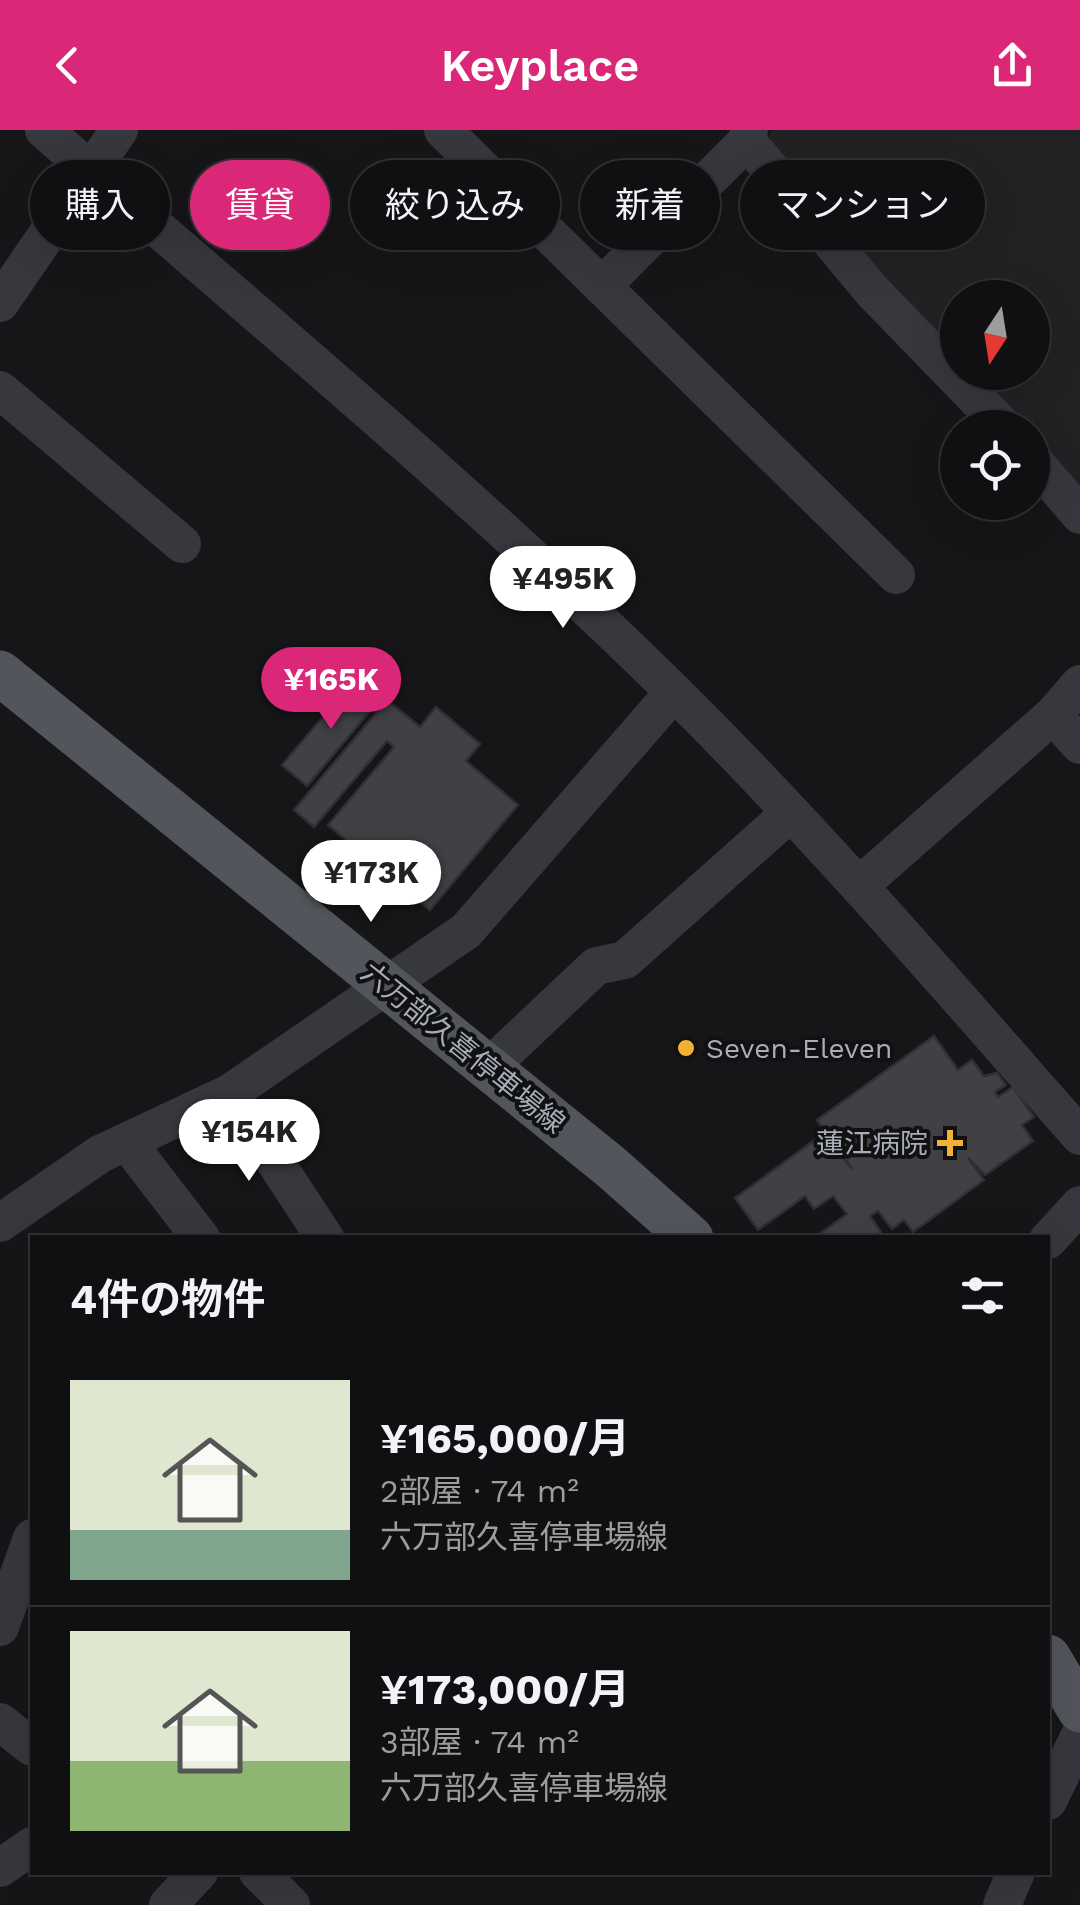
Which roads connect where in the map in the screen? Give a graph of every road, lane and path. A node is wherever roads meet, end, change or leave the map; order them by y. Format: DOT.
graph roads {
  1 [pos="44,130"];
  2 [pos="119,130"];
  3 [pos="443,130"];
  4 [pos="748,136"];
  5 [pos="78,160"];
  6 [pos="97,160"];
  7 [pos="170,240"];
  8 [pos="36,250"];
  9 [pos="602,286"];
  10 [pos="0,303"];
  11 [pos="0,390"];
  12 [pos="988,410"];
  13 [pos="1050,480"];
  14 [pos="1080,515"];
  15 [pos="182,544"];
  16 [pos="896,575"];
  17 [pos="0,673"];
  18 [pos="1080,684"];
  19 [pos="674,692"];
  20 [pos="1053,714"];
  21 [pos="1080,745"];
  22 [pos="790,813"];
  23 [pos="859,886"];
  24 [pos="388,988"];
  25 [pos="488,1068"];
  26 [pos="230,1093"];
  27 [pos="1080,1136"];
  28 [pos="126,1142"];
  29 [pos="1080,1205"];
  30 [pos="0,1223"];
  31 [pos="670,1231"];
  32 [pos="200,1235"];
  33 [pos="323,1235"];
  34 [pos="1050,1238"];
  35 [pos="30,1544"];
  36 [pos="0,1627"];
  37 [pos="0,1722"];
  38 [pos="1080,1735"];
  39 [pos="30,1745"];
  40 [pos="1050,1798"];
  41 [pos="30,1847"];
  42 [pos="0,1868"];
  43 [pos="197,1875"];
  44 [pos="261,1875"];
  45 [pos="1015,1875"];
  46 [pos="168,1905"];
  47 [pos="291,1905"];
  48 [pos="1002,1905"];
  1 -- 5 [label="street"];
  2 -- 6 [label="street"];
  3 -- 9 [label="street"];
  4 -- 9 [label="street"];
  4 -- 12 [label="street"];
  7 -- 19 [label="street"];
  8 -- 10 [label="street"];
  9 -- 16 [label="street"];
  11 -- 15 [label="street"];
  13 -- 14 [label="street"];
  17 -- 24 [label="main road, 六万部久喜停車場線"];
  18 -- 20 [label="street"];
  19 -- 22 [label="street"];
  19 -- 24 [label="street"];
  20 -- 21 [label="street"];
  20 -- 23 [label="street"];
  22 -- 23 [label="street"];
  22 -- 25 [label="street"];
  23 -- 27 [label="street"];
  24 -- 25 [label="main road, 六万部久喜停車場線"];
  24 -- 26 [label="street"];
  25 -- 31 [label="main road, 六万部久喜停車場線"];
  26 -- 28 [label="street"];
  26 -- 33 [label="street"];
  28 -- 30 [label="street"];
  28 -- 32 [label="street"];
  29 -- 34 [label="street"];
  35 -- 36 [label="street"];
  37 -- 39 [label="street"];
  38 -- 40 [label="street"];
  41 -- 42 [label="street"];
  43 -- 46 [label="street"];
  44 -- 47 [label="street"];
  45 -- 48 [label="street"];
}
